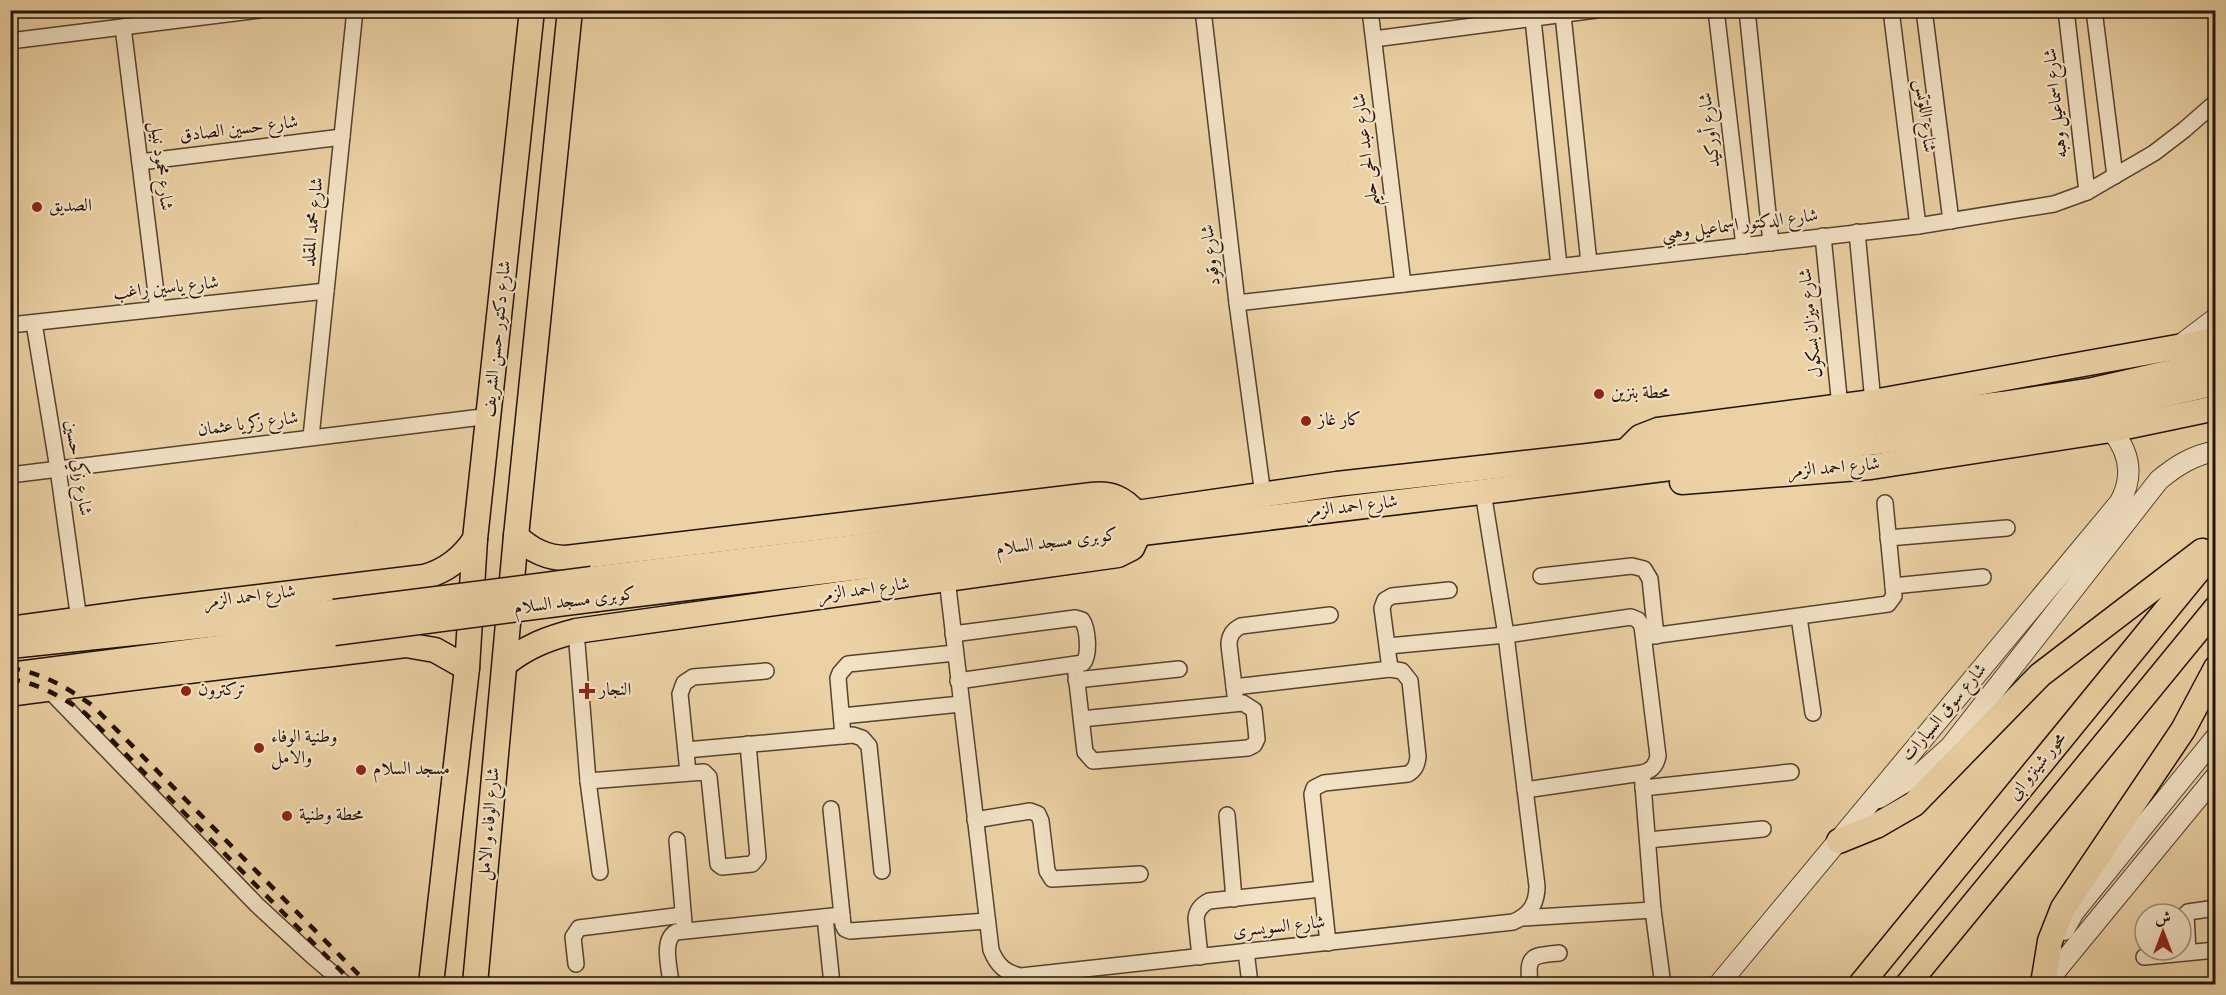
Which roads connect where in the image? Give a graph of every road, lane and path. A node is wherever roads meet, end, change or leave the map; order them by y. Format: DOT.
graph roads {
  1 [pos="259,10"];
  2 [pos="356,10"];
  3 [pos="532,10"];
  4 [pos="570,10"];
  5 [pos="1203,10"];
  6 [pos="1370,10"];
  7 [pos="1596,10"];
  8 [pos="1716,10"];
  9 [pos="1747,10"];
  10 [pos="1891,10"];
  11 [pos="1924,10"];
  12 [pos="2066,10"];
  13 [pos="2094,10"];
  14 [pos="1563,15"];
  15 [pos="1484,18"];
  16 [pos="1533,19"];
  17 [pos="123,27"];
  18 [pos="1374,39"];
  19 [pos="11,41"];
  20 [pos="2216,102"];
  21 [pos="342,138"];
  22 [pos="140,162"];
  23 [pos="2115,176"];
  24 [pos="2086,192"];
  25 [pos="1950,222"];
  26 [pos="1918,226"];
  27 [pos="1857,232"];
  28 [pos="1823,236"];
  29 [pos="1771,243"];
  30 [pos="1744,246"];
  31 [pos="1589,263"];
  32 [pos="1559,266"];
  33 [pos="1403,284"];
  34 [pos="327,291"];
  35 [pos="1237,303"];
  36 [pos="158,309"];
  37 [pos="2216,318"];
  38 [pos="34,323"];
  39 [pos="10,325"];
  40 [pos="2216,340"];
  41 [pos="2178,346"];
  42 [pos="2216,362"];
  43 [pos="2216,384"];
  44 [pos="2095,400"];
  45 [pos="1873,402"];
  46 [pos="1840,407"];
  47 [pos="2216,408"];
  48 [pos="490,416"];
  49 [pos="2111,430"];
  50 [pos="311,437"];
  51 [pos="1626,451"];
  52 [pos="2216,452"];
  53 [pos="58,469"];
  54 [pos="10,475"];
  55 [pos="1514,488"];
  56 [pos="1483,492"];
  57 [pos="1263,495"];
  58 [pos="1885,503"];
  59 [pos="1138,523"];
  60 [pos="2007,528"];
  61 [pos="516,536"];
  62 [pos="1888,538"];
  63 [pos="475,539"];
  64 [pos="2216,541"];
  65 [pos="2216,549"];
  66 [pos="582,556"];
  67 [pos="1541,576"];
  68 [pos="1983,577"];
  69 [pos="413,579"];
  70 [pos="947,579"];
  71 [pos="1893,586"];
  72 [pos="1449,590"];
  73 [pos="2216,608"];
  74 [pos="1330,615"];
  75 [pos="1799,617"];
  76 [pos="79,620"];
  77 [pos="334,622"];
  78 [pos="10,629"];
  79 [pos="576,631"];
  80 [pos="953,634"];
  81 [pos="1506,635"];
  82 [pos="1650,636"];
  83 [pos="406,645"];
  84 [pos="10,646"];
  85 [pos="1388,646"];
  86 [pos="955,653"];
  87 [pos="505,663"];
  88 [pos="467,668"];
  89 [pos="2216,668"];
  90 [pos="1179,669"];
  91 [pos="1390,669"];
  92 [pos="766,671"];
  93 [pos="1076,672"];
  94 [pos="10,675"];
  95 [pos="958,681"];
  96 [pos="1234,687"];
  97 [pos="48,689"];
  98 [pos="10,694"];
  99 [pos="961,704"];
  100 [pos="1236,704"];
  101 [pos="1813,713"];
  102 [pos="842,716"];
  103 [pos="1081,719"];
  104 [pos="843,736"];
  105 [pos="2216,737"];
  106 [pos="748,744"];
  107 [pos="686,750"];
  108 [pos="688,772"];
  109 [pos="1791,772"];
  110 [pos="2216,776"];
  111 [pos="1643,780"];
  112 [pos="588,781"];
  113 [pos="1525,790"];
  114 [pos="1871,802"];
  115 [pos="831,809"];
  116 [pos="1227,816"];
  117 [pos="975,820"];
  118 [pos="1763,829"];
  119 [pos="677,840"];
  120 [pos="1648,840"];
  121 [pos="1839,841"];
  122 [pos="882,871"];
  123 [pos="600,872"];
  124 [pos="1140,874"];
  125 [pos="444,884"];
  126 [pos="484,888"];
  127 [pos="1321,889"];
  128 [pos="1234,899"];
  129 [pos="2216,908"];
  130 [pos="1653,910"];
  131 [pos="2193,911"];
  132 [pos="683,915"];
  133 [pos="842,915"];
  134 [pos="825,917"];
  135 [pos="1522,918"];
  136 [pos="987,921"];
  137 [pos="685,931"];
  138 [pos="1328,943"];
  139 [pos="2216,950"];
  140 [pos="1246,951"];
  141 [pos="2193,952"];
  142 [pos="1559,953"];
  143 [pos="1200,957"];
  144 [pos="576,964"];
  145 [pos="2047,981"];
  146 [pos="345,984"];
  147 [pos="431,984"];
  148 [pos="475,984"];
  149 [pos="671,984"];
  150 [pos="832,984"];
  151 [pos="1250,984"];
  152 [pos="1530,984"];
  153 [pos="1660,984"];
  154 [pos="1719,984"];
  155 [pos="1861,984"];
  156 [pos="1908,984"];
  1 -- 17 [label="street"];
  2 -- 21 [label="street, شارع محمد المقلد"];
  3 -- 48 [label="main road, شارع دكتور حسن الشريف"];
  4 -- 61 [label="main road, شارع دكتور حسن الشريف"];
  5 -- 35 [label="street, شارع وقود"];
  6 -- 18 [label="street, شارع عبد الحى حليم"];
  7 -- 14 [label="street"];
  8 -- 30 [label="street, شارع أوركيد"];
  9 -- 29 [label="street"];
  10 -- 26 [label="street, شارع اللوتس"];
  11 -- 25 [label="street, شارع اللوتس"];
  12 -- 24 [label="street, شارع اسماعيل وهبه"];
  13 -- 23 [label="street"];
  14 -- 16 [label="street"];
  14 -- 31 [label="street"];
  15 -- 16 [label="street"];
  15 -- 18 [label="street"];
  16 -- 32 [label="street"];
  17 -- 19 [label="street"];
  17 -- 22 [label="street, شارع محمود نبيل"];
  18 -- 33 [label="street, شارع عبد الحى حليم"];
  20 -- 23 [label="street, شارع الدكتور اسماعيل وهبي"];
  21 -- 22 [label="street, شارع حسين الصادق"];
  21 -- 34 [label="street, شارع محمد المقلد"];
  22 -- 36 [label="street, شارع محمود نبيل"];
  23 -- 24 [label="street, شارع الدكتور اسماعيل وهبي"];
  24 -- 25 [label="street, شارع الدكتور اسماعيل وهبي"];
  25 -- 26 [label="street, شارع الدكتور اسماعيل وهبي"];
  26 -- 27 [label="street, شارع الدكتور اسماعيل وهبي"];
  27 -- 28 [label="street, شارع الدكتور اسماعيل وهبي"];
  27 -- 45 [label="street"];
  28 -- 29 [label="street, شارع الدكتور اسماعيل وهبي"];
  28 -- 46 [label="street, شارع ميزان بسكول"];
  29 -- 30 [label="street, شارع الدكتور اسماعيل وهبي"];
  30 -- 31 [label="street, شارع الدكتور اسماعيل وهبي"];
  31 -- 32 [label="street, شارع الدكتور اسماعيل وهبي"];
  32 -- 33 [label="street, شارع الدكتور اسماعيل وهبي"];
  33 -- 35 [label="street, شارع الدكتور اسماعيل وهبي"];
  34 -- 36 [label="street, شارع ياسين راغب"];
  34 -- 50 [label="street, شارع محمد المقلد"];
  35 -- 57 [label="street, شارع وقود"];
  36 -- 38 [label="street, شارع ياسين راغب"];
  37 -- 41 [label="street"];
  38 -- 39 [label="street, شارع ياسين راغب"];
  38 -- 53 [label="street, شارع زكي حسين"];
  40 -- 41 [label="main road"];
  41 -- 45 [label="main road"];
  42 -- 44 [label="main road"];
  43 -- 44 [label="main road"];
  44 -- 51 [label="main road, شارع احمد الزمر"];
  44 -- 55 [label="main road"];
  45 -- 46 [label="main road"];
  46 -- 51 [label="main road"];
  47 -- 49 [label="main road, شارع احمد الزمر"];
  48 -- 50 [label="street, شارع زكريا عثمان"];
  48 -- 63 [label="main road, شارع دكتور حسن الشريف"];
  49 -- 55 [label="main road, شارع احمد الزمر"];
  49 -- 114 [label="street, شارع سوق السيارات"];
  50 -- 53 [label="street, شارع زكريا عثمان"];
  51 -- 57 [label="main road, شارع احمد الزمر"];
  52 -- 114 [label="street"];
  53 -- 54 [label="street, شارع زكريا عثمان"];
  53 -- 76 [label="street, شارع زكي حسين"];
  55 -- 56 [label="main road, شارع احمد الزمر"];
  56 -- 59 [label="main road, شارع احمد الزمر"];
  56 -- 81 [label="street"];
  57 -- 59 [label="main road, شارع احمد الزمر"];
  58 -- 62 [label="street"];
  59 -- 66 [label="main road"];
  59 -- 70 [label="main road, شارع احمد الزمر"];
  59 -- 77 [label="main road, كوبرى مسجد السلام, bridge"];
  60 -- 62 [label="street"];
  61 -- 66 [label="main road"];
  61 -- 87 [label="main road, شارع دكتور حسن الشريف"];
  62 -- 71 [label="street"];
  63 -- 69 [label="main road, شارع احمد الزمر"];
  63 -- 88 [label="main road, شارع دكتور حسن الشريف"];
  64 -- 121 [label="main road"];
  65 -- 155 [label="main road, محور شينزو ابى"];
  66 -- 79 [label="main road"];
  67 -- 82 [label="street"];
  68 -- 71 [label="street"];
  69 -- 76 [label="main road, شارع احمد الزمر"];
  69 -- 83 [label="main road"];
  70 -- 79 [label="main road, شارع احمد الزمر"];
  70 -- 80 [label="street, شارع السويسرى"];
  71 -- 75 [label="street"];
  72 -- 85 [label="street"];
  73 -- 156 [label="main road, محور شينزو ابى"];
  74 -- 96 [label="street"];
  75 -- 82 [label="street"];
  75 -- 101 [label="street"];
  76 -- 78 [label="main road, شارع احمد الزمر"];
  77 -- 84 [label="main road, كوبرى مسجد السلام"];
  77 -- 94 [label="main road, كوبرى مسجد السلام"];
  79 -- 87 [label="main road, شارع احمد الزمر"];
  79 -- 112 [label="street"];
  80 -- 86 [label="street, شارع السويسرى"];
  80 -- 93 [label="street"];
  81 -- 82 [label="street"];
  81 -- 85 [label="street"];
  81 -- 113 [label="street"];
  82 -- 111 [label="street"];
  83 -- 88 [label="main road"];
  83 -- 97 [label="main road"];
  85 -- 91 [label="street"];
  86 -- 95 [label="street, شارع السويسرى"];
  86 -- 102 [label="street"];
  87 -- 126 [label="main road, شارع الوفاء و الامل"];
  88 -- 125 [label="main road"];
  89 -- 145 [label="main road"];
  90 -- 93 [label="street"];
  91 -- 96 [label="street"];
  91 -- 127 [label="street"];
  92 -- 107 [label="street"];
  93 -- 95 [label="street"];
  93 -- 103 [label="street"];
  95 -- 99 [label="street, شارع السويسرى"];
  96 -- 100 [label="street"];
  97 -- 98 [label="main road"];
  97 -- 146 [label="street"];
  99 -- 102 [label="street"];
  99 -- 117 [label="street, شارع السويسرى"];
  100 -- 103 [label="street"];
  100 -- 103 [label="street"];
  102 -- 104 [label="street"];
  104 -- 106 [label="street"];
  104 -- 122 [label="street"];
  105 -- 145 [label="street"];
  106 -- 107 [label="street"];
  106 -- 108 [label="street"];
  107 -- 108 [label="street"];
  108 -- 112 [label="street"];
  109 -- 111 [label="street"];
  110 -- 145 [label="street"];
  111 -- 113 [label="street"];
  111 -- 120 [label="street"];
  112 -- 123 [label="street"];
  113 -- 135 [label="street"];
  114 -- 121 [label="street, شارع سوق السيارات"];
  115 -- 133 [label="street"];
  116 -- 128 [label="street"];
  117 -- 124 [label="street"];
  117 -- 136 [label="street, شارع السويسرى"];
  118 -- 120 [label="street"];
  119 -- 132 [label="street"];
  120 -- 130 [label="street"];
  121 -- 154 [label="street, شارع سوق السيارات"];
  125 -- 126 [label="main road"];
  125 -- 147 [label="main road"];
  126 -- 148 [label="main road, شارع الوفاء و الامل"];
  127 -- 128 [label="street"];
  127 -- 138 [label="street"];
  128 -- 143 [label="street"];
  129 -- 131 [label="street"];
  130 -- 135 [label="street, شارع السويسرى"];
  130 -- 153 [label="street"];
  132 -- 137 [label="street"];
  132 -- 144 [label="street"];
  133 -- 134 [label="street"];
  133 -- 136 [label="street"];
  134 -- 137 [label="street"];
  134 -- 150 [label="street"];
  135 -- 138 [label="street, شارع السويسرى"];
  136 -- 143 [label="street, شارع السويسرى"];
  137 -- 149 [label="street"];
  138 -- 140 [label="street, شارع السويسرى"];
  139 -- 141 [label="street"];
  140 -- 143 [label="street, شارع السويسرى"];
  140 -- 151 [label="street"];
  142 -- 152 [label="street"];
}
